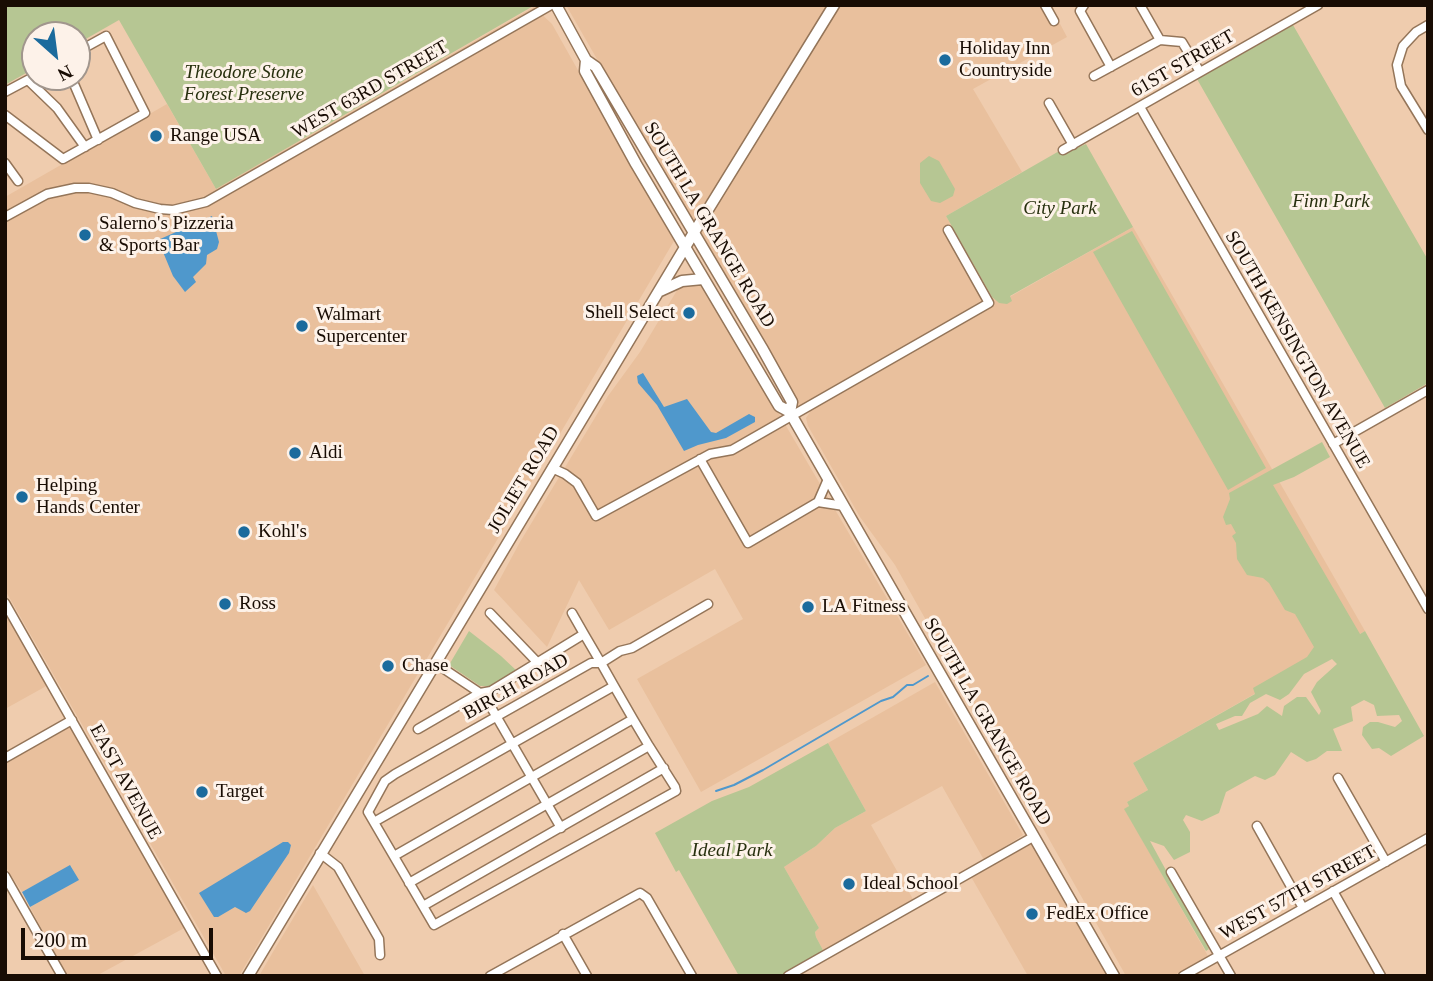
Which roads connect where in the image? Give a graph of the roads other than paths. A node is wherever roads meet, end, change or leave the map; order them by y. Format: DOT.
graph roads {
  1 [pos="553,5"];
  2 [pos="834,5"];
  3 [pos="1045,5"];
  4 [pos="1140,5"];
  5 [pos="1318,5"];
  6 [pos="1082,8"];
  7 [pos="1054,21"];
  8 [pos="1428,25"];
  9 [pos="1160,40"];
  10 [pos="91,44"];
  11 [pos="586,60"];
  12 [pos="1111,67"];
  13 [pos="1200,72"];
  14 [pos="1094,76"];
  15 [pos="21,83"];
  16 [pos="42,91"];
  17 [pos="77,91"];
  18 [pos="5,92"];
  19 [pos="1049,103"];
  20 [pos="1140,107"];
  21 [pos="5,115"];
  22 [pos="1428,130"];
  23 [pos="98,140"];
  24 [pos="1073,145"];
  25 [pos="85,147"];
  26 [pos="1063,150"];
  27 [pos="5,163"];
  28 [pos="18,181"];
  29 [pos="5,216"];
  30 [pos="948,230"];
  31 [pos="693,234"];
  32 [pos="685,247"];
  33 [pos="703,279"];
  34 [pos="660,291"];
  35 [pos="1428,390"];
  36 [pos="791,414"];
  37 [pos="1333,444"];
  38 [pos="700,459"];
  39 [pos="552,468"];
  40 [pos="828,479"];
  41 [pos="818,502"];
  42 [pos="844,506"];
  43 [pos="5,603"];
  44 [pos="708,604"];
  45 [pos="1428,609"];
  46 [pos="490,613"];
  47 [pos="572,613"];
  48 [pos="584,634"];
  49 [pos="537,662"];
  50 [pos="435,663"];
  51 [pos="601,663"];
  52 [pos="614,686"];
  53 [pos="480,693"];
  54 [pos="497,716"];
  55 [pos="633,719"];
  56 [pos="72,720"];
  57 [pos="418,729"];
  58 [pos="512,743"];
  59 [pos="649,746"];
  60 [pos="5,758"];
  61 [pos="664,768"];
  62 [pos="531,777"];
  63 [pos="1338,778"];
  64 [pos="547,805"];
  65 [pos="374,822"];
  66 [pos="1257,825"];
  67 [pos="561,828"];
  68 [pos="1033,837"];
  69 [pos="1427,841"];
  70 [pos="320,853"];
  71 [pos="394,856"];
  72 [pos="1386,862"];
  73 [pos="1171,872"];
  74 [pos="5,876"];
  75 [pos="409,883"];
  76 [pos="1333,891"];
  77 [pos="423,906"];
  78 [pos="1303,908"];
  79 [pos="563,934"];
  80 [pos="380,954"];
  81 [pos="1219,955"];
  82 [pos="62,976"];
  83 [pos="217,976"];
  84 [pos="248,976"];
  85 [pos="490,976"];
  86 [pos="587,976"];
  87 [pos="692,976"];
  88 [pos="788,976"];
  89 [pos="1114,976"];
  90 [pos="1183,976"];
  91 [pos="1231,976"];
  92 [pos="1381,976"];
  1 -- 11 [label="main road, SOUTH LA GRANGE ROAD"];
  1 -- 29 [label="street, WEST 63RD STREET"];
  2 -- 31 [label="main road, JOLIET ROAD"];
  3 -- 7 [label="street"];
  4 -- 9 [label="street"];
  5 -- 13 [label="street, 61ST STREET"];
  6 -- 12 [label="street"];
  8 -- 22 [label="street"];
  9 -- 12 [label="street"];
  9 -- 13 [label="street"];
  10 -- 23 [label="street"];
  11 -- 31 [label="main road, SOUTH LA GRANGE ROAD"];
  11 -- 32 [label="main road, SOUTH LA GRANGE ROAD"];
  12 -- 14 [label="street"];
  13 -- 20 [label="street, 61ST STREET"];
  15 -- 18 [label="street"];
  16 -- 25 [label="street"];
  17 -- 23 [label="street"];
  19 -- 24 [label="street"];
  20 -- 24 [label="street, 61ST STREET"];
  20 -- 37 [label="street, SOUTH KENSINGTON AVENUE"];
  21 -- 25 [label="street"];
  23 -- 25 [label="street"];
  24 -- 26 [label="street, 61ST STREET"];
  27 -- 28 [label="street"];
  30 -- 36 [label="street"];
  31 -- 32 [label="main road, JOLIET ROAD"];
  31 -- 36 [label="main road, SOUTH LA GRANGE ROAD"];
  32 -- 33 [label="main road, SOUTH LA GRANGE ROAD"];
  32 -- 34 [label="main road, JOLIET ROAD"];
  33 -- 34 [label="main road"];
  33 -- 36 [label="main road, SOUTH LA GRANGE ROAD"];
  34 -- 39 [label="main road, JOLIET ROAD"];
  35 -- 37 [label="street"];
  36 -- 38 [label="street"];
  36 -- 40 [label="main road, SOUTH LA GRANGE ROAD"];
  37 -- 45 [label="street, SOUTH KENSINGTON AVENUE"];
  38 -- 39 [label="street"];
  38 -- 41 [label="street"];
  39 -- 50 [label="main road, JOLIET ROAD"];
  40 -- 41 [label="street"];
  40 -- 42 [label="main road, SOUTH LA GRANGE ROAD"];
  41 -- 42 [label="street"];
  42 -- 68 [label="main road, SOUTH LA GRANGE ROAD"];
  43 -- 56 [label="street, EAST AVENUE"];
  44 -- 51 [label="street, BIRCH ROAD"];
  46 -- 49 [label="street"];
  47 -- 48 [label="street"];
  48 -- 49 [label="street"];
  48 -- 51 [label="street"];
  49 -- 53 [label="street"];
  50 -- 53 [label="street"];
  50 -- 70 [label="main road, JOLIET ROAD"];
  51 -- 52 [label="street"];
  51 -- 54 [label="street, BIRCH ROAD"];
  52 -- 55 [label="street"];
  52 -- 58 [label="street"];
  53 -- 54 [label="street"];
  53 -- 57 [label="street"];
  54 -- 58 [label="street"];
  54 -- 65 [label="street, BIRCH ROAD"];
  55 -- 59 [label="street"];
  55 -- 62 [label="street"];
  56 -- 60 [label="street"];
  56 -- 83 [label="street, EAST AVENUE"];
  58 -- 62 [label="street"];
  58 -- 65 [label="street"];
  59 -- 61 [label="street"];
  59 -- 64 [label="street"];
  61 -- 67 [label="street"];
  61 -- 77 [label="street"];
  62 -- 64 [label="street"];
  62 -- 71 [label="street"];
  63 -- 72 [label="street"];
  64 -- 67 [label="street"];
  64 -- 75 [label="street"];
  65 -- 71 [label="street"];
  66 -- 78 [label="street"];
  67 -- 77 [label="street"];
  68 -- 88 [label="street"];
  68 -- 89 [label="main road, SOUTH LA GRANGE ROAD"];
  69 -- 72 [label="street, WEST 57TH STREET"];
  70 -- 80 [label="street"];
  70 -- 84 [label="main road, JOLIET ROAD"];
  71 -- 75 [label="street"];
  72 -- 76 [label="street, WEST 57TH STREET"];
  73 -- 81 [label="street"];
  74 -- 82 [label="street"];
  75 -- 77 [label="street"];
  76 -- 78 [label="street, WEST 57TH STREET"];
  76 -- 92 [label="street"];
  78 -- 81 [label="street, WEST 57TH STREET"];
  79 -- 85 [label="street"];
  79 -- 86 [label="street"];
  79 -- 87 [label="street"];
  81 -- 90 [label="street, WEST 57TH STREET"];
  81 -- 91 [label="street"];
}
